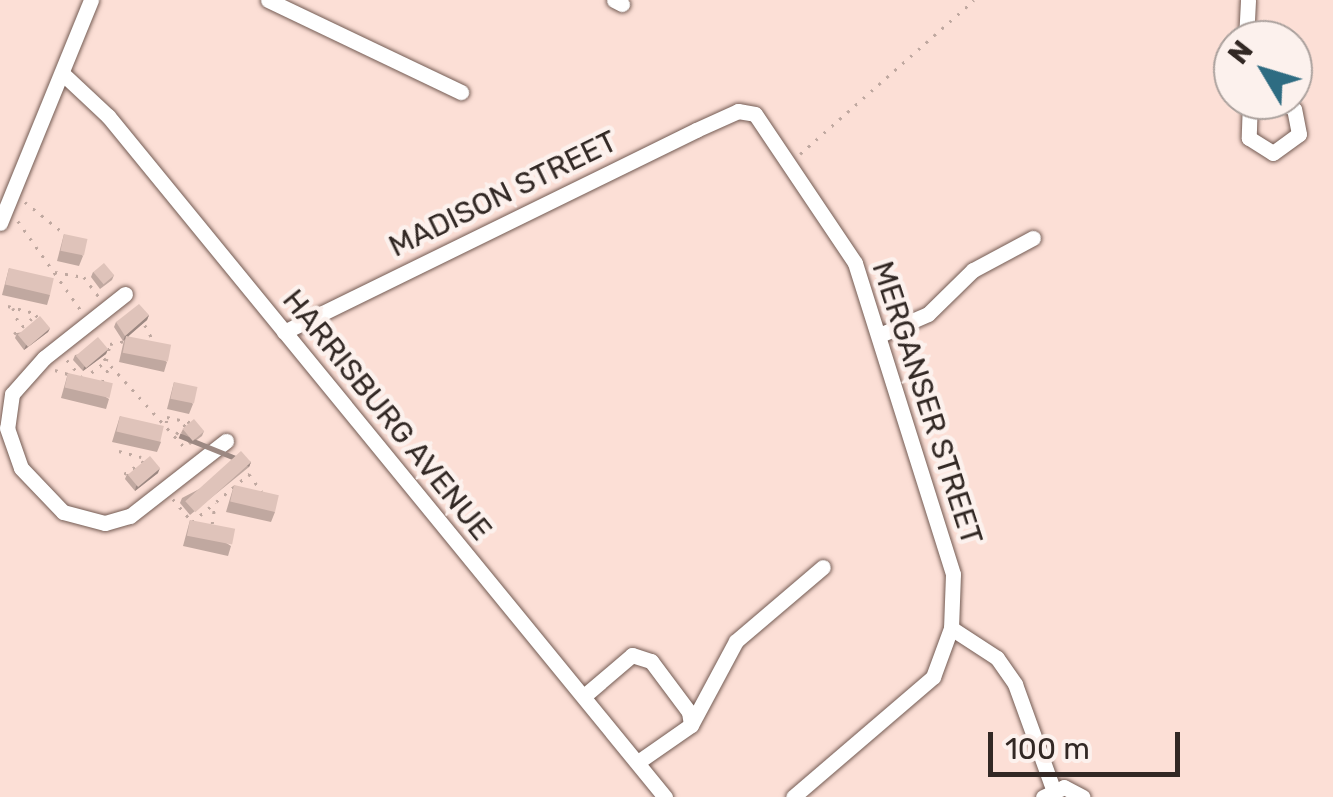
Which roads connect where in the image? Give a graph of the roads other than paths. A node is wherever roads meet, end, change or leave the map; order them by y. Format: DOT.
graph roads {
  1 [pos="91,0"];
  2 [pos="268,0"];
  3 [pos="62,73"];
  4 [pos="461,92"];
  5 [pos="748,110"];
  6 [pos="1249,120"];
  7 [pos="1296,120"];
  8 [pos="0,169"];
  9 [pos="18,178"];
  10 [pos="0,223"];
  11 [pos="1033,238"];
  12 [pos="125,294"];
  13 [pos="284,332"];
  14 [pos="882,334"];
  15 [pos="4,402"];
  16 [pos="220,445"];
  17 [pos="822,567"];
  18 [pos="951,628"];
  19 [pos="584,696"];
  20 [pos="691,725"];
  21 [pos="638,762"];
  22 [pos="1048,793"];
  23 [pos="664,797"];
  24 [pos="793,797"];
  25 [pos="1084,797"];
  1 -- 3 [label="street"];
  2 -- 4 [label="street"];
  3 -- 9 [label="street"];
  3 -- 13 [label="street, HARRISBURG AVENUE"];
  5 -- 13 [label="street, MADISON STREET"];
  5 -- 14 [label="street, MERGANSER STREET"];
  6 -- 7 [label="street"];
  8 -- 9 [label="street"];
  9 -- 10 [label="street"];
  11 -- 14 [label="street"];
  12 -- 15 [label="street"];
  13 -- 19 [label="street, HARRISBURG AVENUE"];
  14 -- 18 [label="street, MERGANSER STREET"];
  15 -- 16 [label="street"];
  17 -- 20 [label="street"];
  18 -- 22 [label="street"];
  18 -- 24 [label="street, MERGANSER STREET"];
  19 -- 20 [label="street"];
  19 -- 21 [label="street, HARRISBURG AVENUE"];
  20 -- 21 [label="street"];
  21 -- 23 [label="street, HARRISBURG AVENUE"];
  22 -- 25 [label="street"];
}
